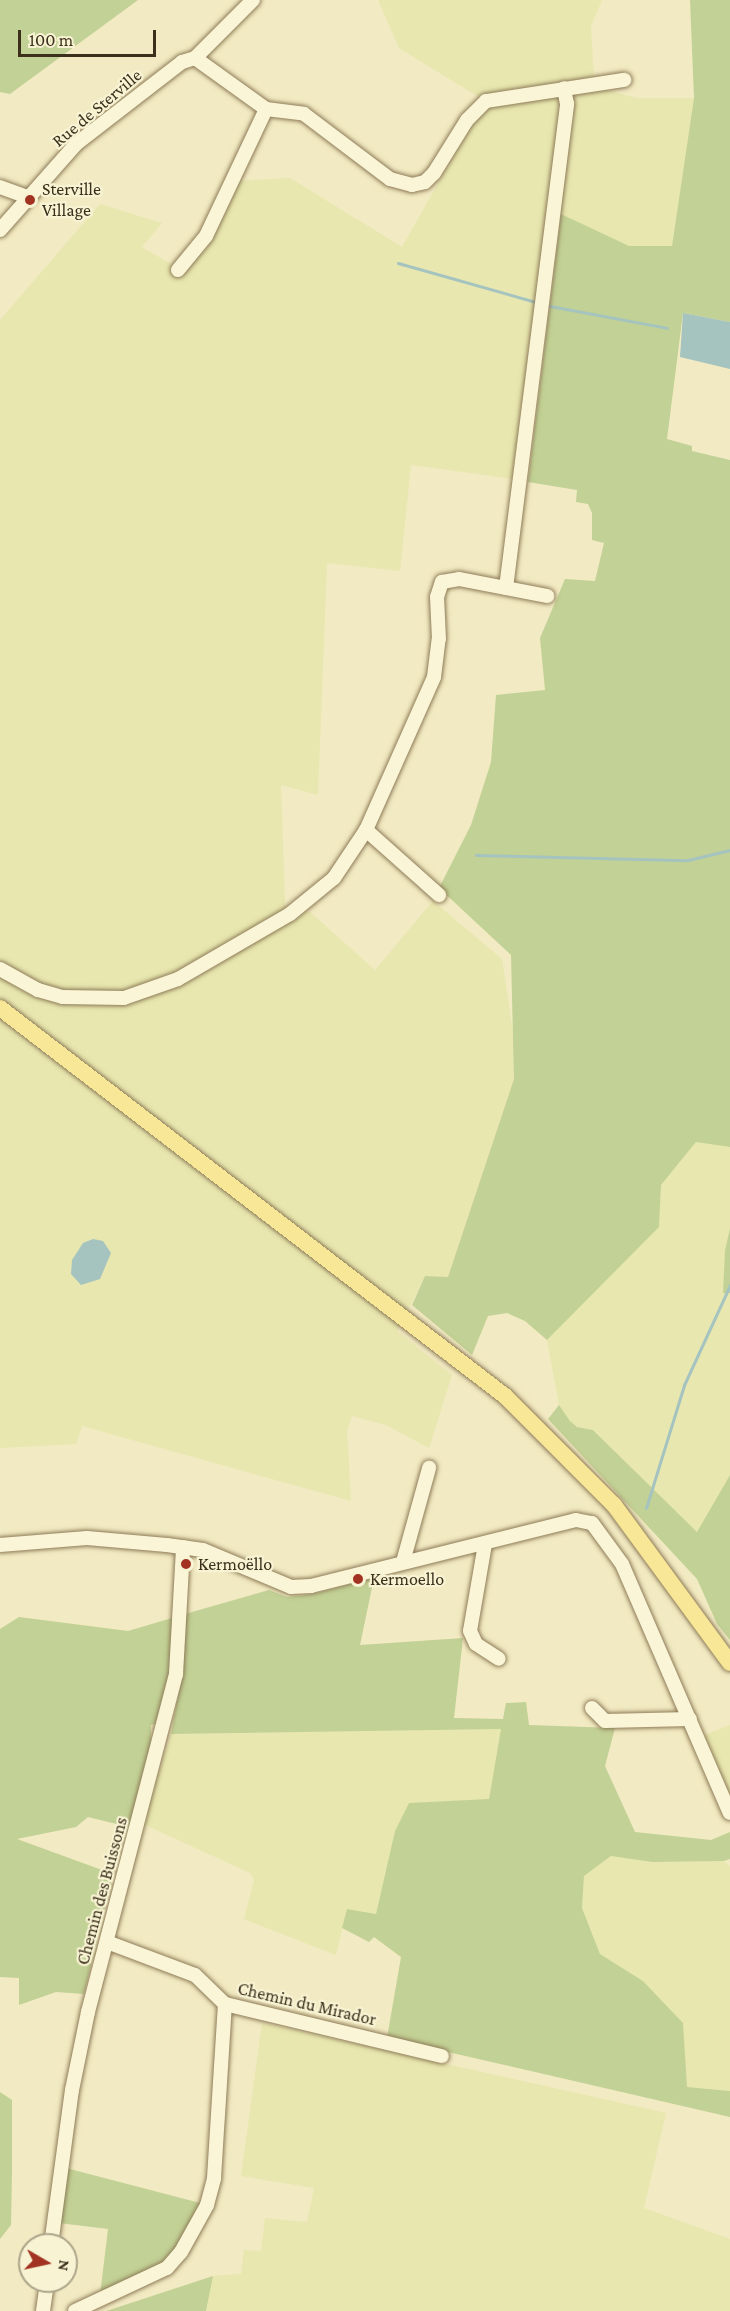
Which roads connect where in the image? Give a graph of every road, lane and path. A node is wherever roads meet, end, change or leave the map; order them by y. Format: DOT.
graph roads {
  1 [pos="253,0"];
  2 [pos="195,58"];
  3 [pos="624,80"];
  4 [pos="564,88"];
  5 [pos="266,109"];
  6 [pos="0,187"];
  7 [pos="28,197"];
  8 [pos="0,230"];
  9 [pos="178,270"];
  10 [pos="506,588"];
  11 [pos="547,596"];
  12 [pos="366,830"];
  13 [pos="439,895"];
  14 [pos="0,969"];
  15 [pos="0,1008"];
  16 [pos="429,1468"];
  17 [pos="485,1544"];
  18 [pos="0,1545"];
  19 [pos="183,1547"];
  20 [pos="403,1562"];
  21 [pos="499,1659"];
  22 [pos="730,1663"];
  23 [pos="592,1708"];
  24 [pos="690,1719"];
  25 [pos="730,1813"];
  26 [pos="107,1942"];
  27 [pos="225,2004"];
  28 [pos="442,2056"];
  29 [pos="53,2233"];
  30 [pos="45,2293"];
  31 [pos="43,2311"];
  32 [pos="75,2311"];
  1 -- 2 [label="street, Rue de Sterville"];
  2 -- 5 [label="street"];
  2 -- 7 [label="street, Rue de Sterville"];
  3 -- 4 [label="street"];
  4 -- 5 [label="street"];
  4 -- 10 [label="street"];
  5 -- 9 [label="street"];
  6 -- 7 [label="street"];
  7 -- 8 [label="street, Rue de Sterville"];
  10 -- 11 [label="street"];
  10 -- 12 [label="street"];
  12 -- 13 [label="street"];
  12 -- 14 [label="street"];
  15 -- 22 [label="main road"];
  16 -- 20 [label="street"];
  17 -- 20 [label="street"];
  17 -- 21 [label="street"];
  17 -- 24 [label="street"];
  18 -- 19 [label="street"];
  19 -- 20 [label="street"];
  19 -- 26 [label="street, Chemin des Buissons"];
  23 -- 24 [label="street"];
  24 -- 25 [label="street"];
  26 -- 27 [label="street, Chemin du Mirador"];
  26 -- 29 [label="street, Chemin des Buissons"];
  27 -- 28 [label="street, Chemin du Mirador"];
  27 -- 32 [label="street"];
  30 -- 31 [label="street"];
}
